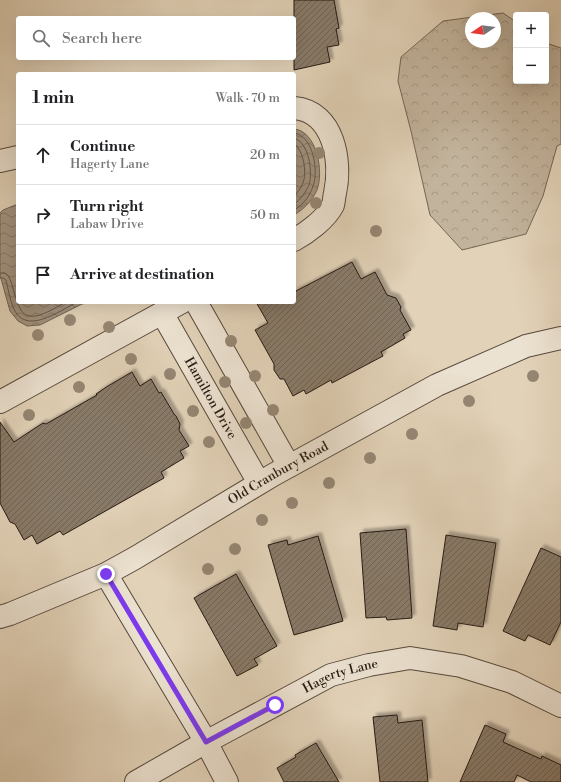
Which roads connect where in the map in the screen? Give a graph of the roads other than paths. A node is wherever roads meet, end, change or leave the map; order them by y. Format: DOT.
graph roads {
  1 [pos="296,108"];
  2 [pos="16,157"];
  3 [pos="0,161"];
  4 [pos="296,239"];
  5 [pos="178,304"];
  6 [pos="197,304"];
  7 [pos="162,313"];
  8 [pos="561,338"];
  9 [pos="0,402"];
  10 [pos="289,466"];
  11 [pos="259,483"];
  12 [pos="106,574"];
  13 [pos="0,617"];
  14 [pos="561,706"];
  15 [pos="206,742"];
  16 [pos="136,782"];
  17 [pos="227,782"];
  1 -- 4 [label="street"];
  2 -- 3 [label="street"];
  5 -- 7 [label="street"];
  6 -- 10 [label="street"];
  7 -- 9 [label="street"];
  7 -- 11 [label="street, Hamilton Drive"];
  8 -- 10 [label="street, Old Cranbury Road"];
  10 -- 11 [label="street, Old Cranbury Road"];
  11 -- 12 [label="street, Old Cranbury Road"];
  12 -- 13 [label="street, Old Cranbury Road"];
  12 -- 15 [label="street"];
  14 -- 15 [label="street, Hagerty Lane"];
  15 -- 16 [label="street, Hagerty Lane"];
  15 -- 17 [label="street"];
}
